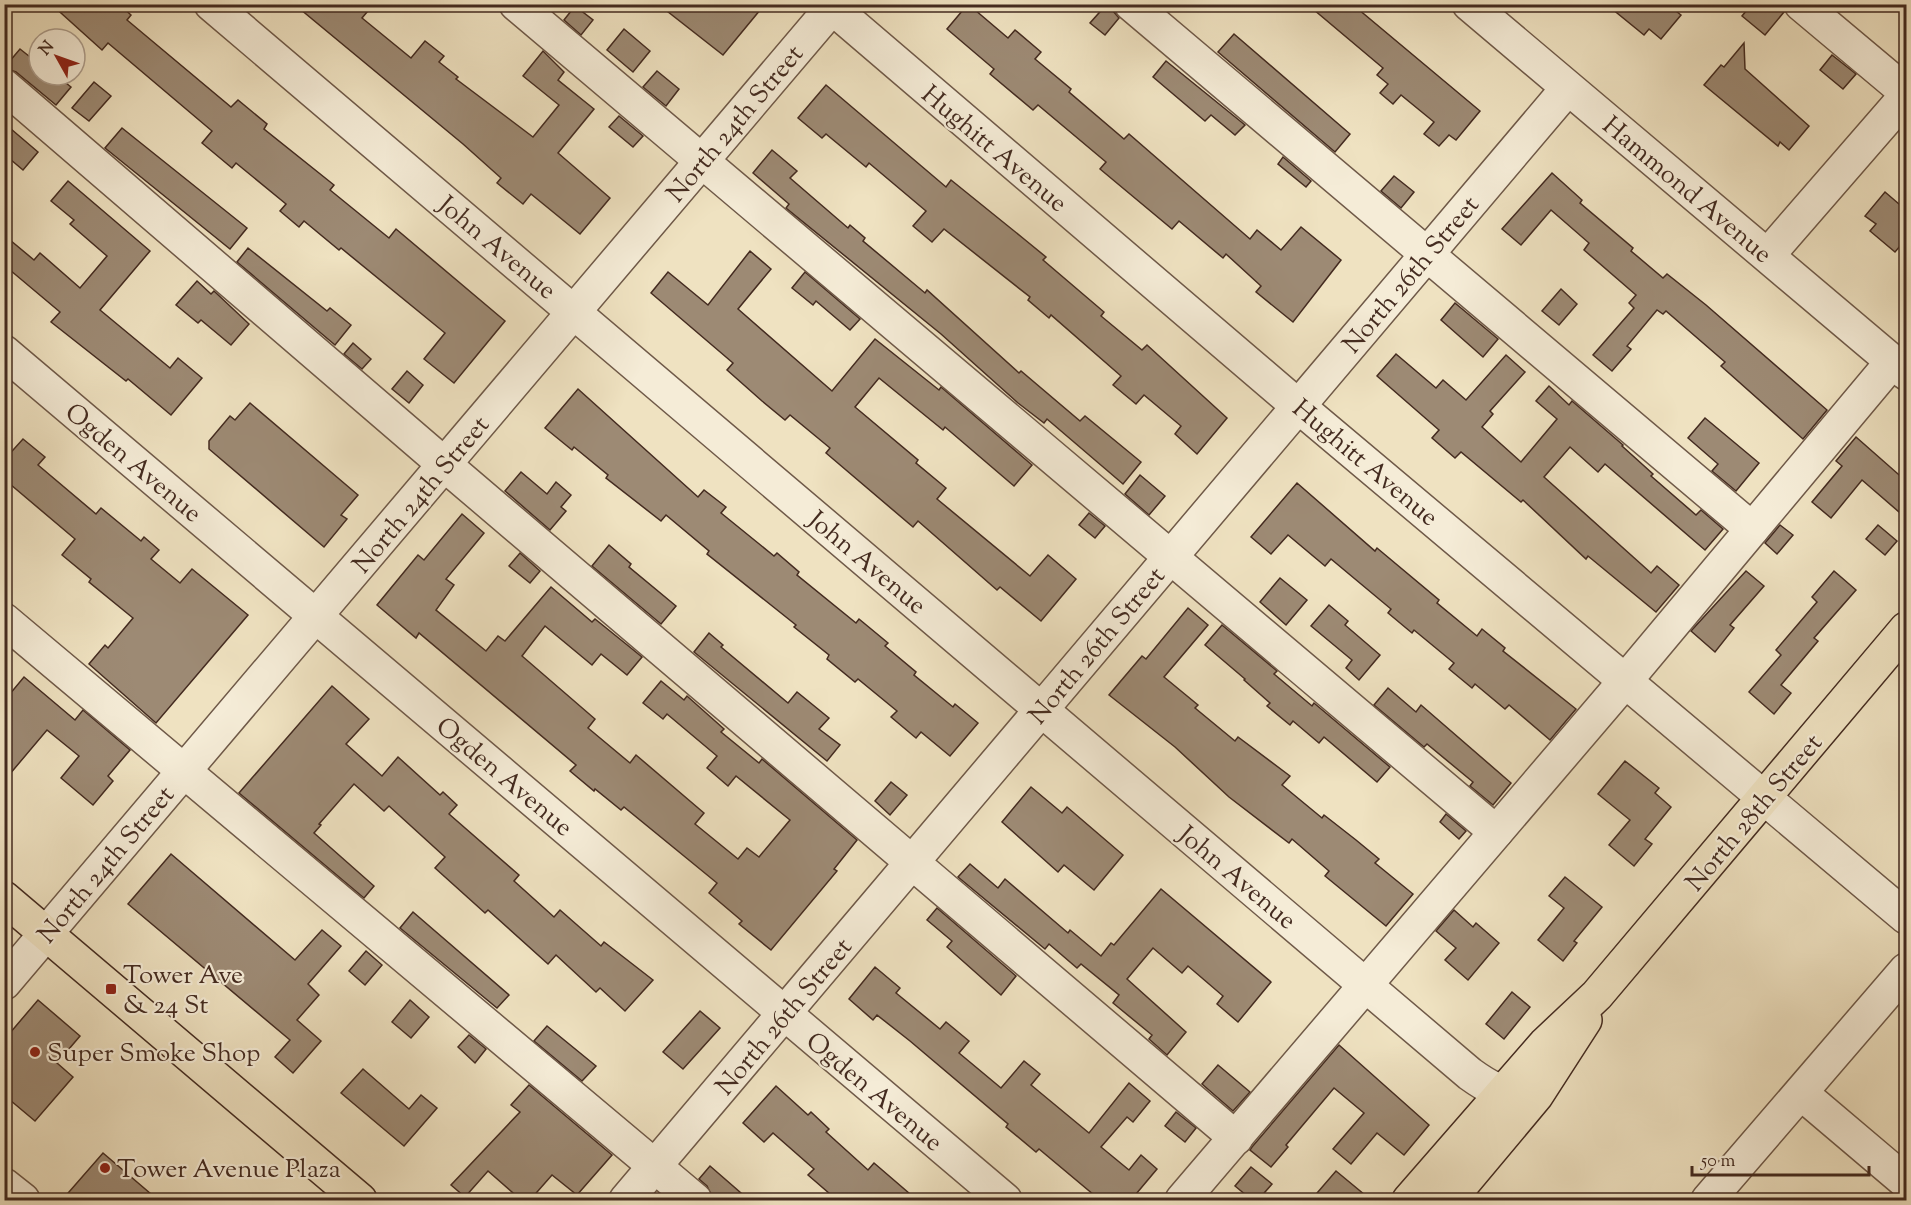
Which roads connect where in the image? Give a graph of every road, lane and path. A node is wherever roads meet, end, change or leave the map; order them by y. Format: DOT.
graph roads {
  1 [pos="211,4"];
  2 [pos="516,4"];
  3 [pos="1131,4"];
  4 [pos="1469,4"];
  5 [pos="1802,4"];
  6 [pos="831,6"];
  7 [pos="4,86"];
  8 [pos="1567,89"];
  9 [pos="1906,92"];
  10 [pos="1906,96"];
  11 [pos="701,162"];
  12 [pos="1427,254"];
  13 [pos="1768,255"];
  14 [pos="575,312"];
  15 [pos="4,352"];
  16 [pos="1899,368"];
  17 [pos="1298,406"];
  18 [pos="444,465"];
  19 [pos="1752,530"];
  20 [pos="1170,557"];
  21 [pos="316,615"];
  22 [pos="4,620"];
  23 [pos="1906,628"];
  24 [pos="1626,680"];
  25 [pos="1041,710"];
  26 [pos="184,771"];
  27 [pos="1766,798"];
  28 [pos="1496,832"];
  29 [pos="912,862"];
  30 [pos="4,898"];
  31 [pos="1906,917"];
  32 [pos="46,934"];
  33 [pos="1906,969"];
  34 [pos="4,983"];
  35 [pos="1364,985"];
  36 [pos="1597,995"];
  37 [pos="784,1014"];
  38 [pos="1502,1093"];
  39 [pos="1801,1093"];
  40 [pos="1536,1096"];
  41 [pos="1236,1138"];
  42 [pos="655,1167"];
  43 [pos="1906,1182"];
  44 [pos="4,1185"];
  45 [pos="23,1200"];
  46 [pos="360,1200"];
  47 [pos="626,1200"];
  48 [pos="694,1200"];
  49 [pos="1005,1200"];
  50 [pos="1182,1200"];
  51 [pos="1409,1200"];
  52 [pos="1449,1200"];
  53 [pos="1708,1200"];
  1 -- 14 [label="street, John Avenue"];
  2 -- 11 [label="street"];
  3 -- 12 [label="street"];
  4 -- 8 [label="street, Hammond Avenue"];
  5 -- 9 [label="street"];
  6 -- 11 [label="street, North 24th Street"];
  6 -- 17 [label="street, Hughitt Avenue"];
  7 -- 18 [label="street"];
  8 -- 12 [label="street, North 26th Street"];
  8 -- 13 [label="street, Hammond Avenue"];
  10 -- 13 [label="street"];
  11 -- 14 [label="street, North 24th Street"];
  11 -- 20 [label="street"];
  12 -- 17 [label="street, North 26th Street"];
  12 -- 19 [label="street"];
  13 -- 16 [label="street, Hammond Avenue"];
  14 -- 18 [label="street, North 24th Street"];
  14 -- 25 [label="street, John Avenue"];
  15 -- 21 [label="street, Ogden Avenue"];
  16 -- 19 [label="street"];
  17 -- 20 [label="street, North 26th Street"];
  17 -- 24 [label="street, Hughitt Avenue"];
  18 -- 21 [label="street, North 24th Street"];
  18 -- 29 [label="street"];
  19 -- 24 [label="street"];
  20 -- 25 [label="street, North 26th Street"];
  20 -- 28 [label="street"];
  21 -- 26 [label="street, North 24th Street"];
  21 -- 37 [label="street, Ogden Avenue"];
  22 -- 26 [label="street"];
  23 -- 27 [label="main road, North 28th Street"];
  24 -- 27 [label="street, Hughitt Avenue"];
  24 -- 28 [label="street"];
  25 -- 29 [label="street, North 26th Street"];
  25 -- 35 [label="street, John Avenue"];
  26 -- 32 [label="street, North 24th Street"];
  26 -- 42 [label="street"];
  27 -- 31 [label="street, Hughitt Avenue"];
  27 -- 36 [label="main road, North 28th Street"];
  28 -- 35 [label="street"];
  29 -- 37 [label="street, North 26th Street"];
  29 -- 41 [label="street"];
  30 -- 32 [label="main road"];
  32 -- 34 [label="street, North 24th Street"];
  32 -- 46 [label="main road"];
  33 -- 39 [label="street"];
  35 -- 38 [label="street, John Avenue"];
  35 -- 41 [label="street"];
  36 -- 38 [label="main road, North 28th Street"];
  36 -- 40 [label="main road, North 28th Street"];
  37 -- 42 [label="street, North 26th Street"];
  37 -- 49 [label="street, Ogden Avenue"];
  38 -- 40 [label="street, John Avenue"];
  38 -- 51 [label="main road, North 28th Street"];
  39 -- 43 [label="street"];
  39 -- 53 [label="street"];
  40 -- 52 [label="main road, North 28th Street"];
  41 -- 50 [label="street"];
  42 -- 47 [label="street, North 26th Street"];
  42 -- 48 [label="street"];
  44 -- 45 [label="street"];
}
